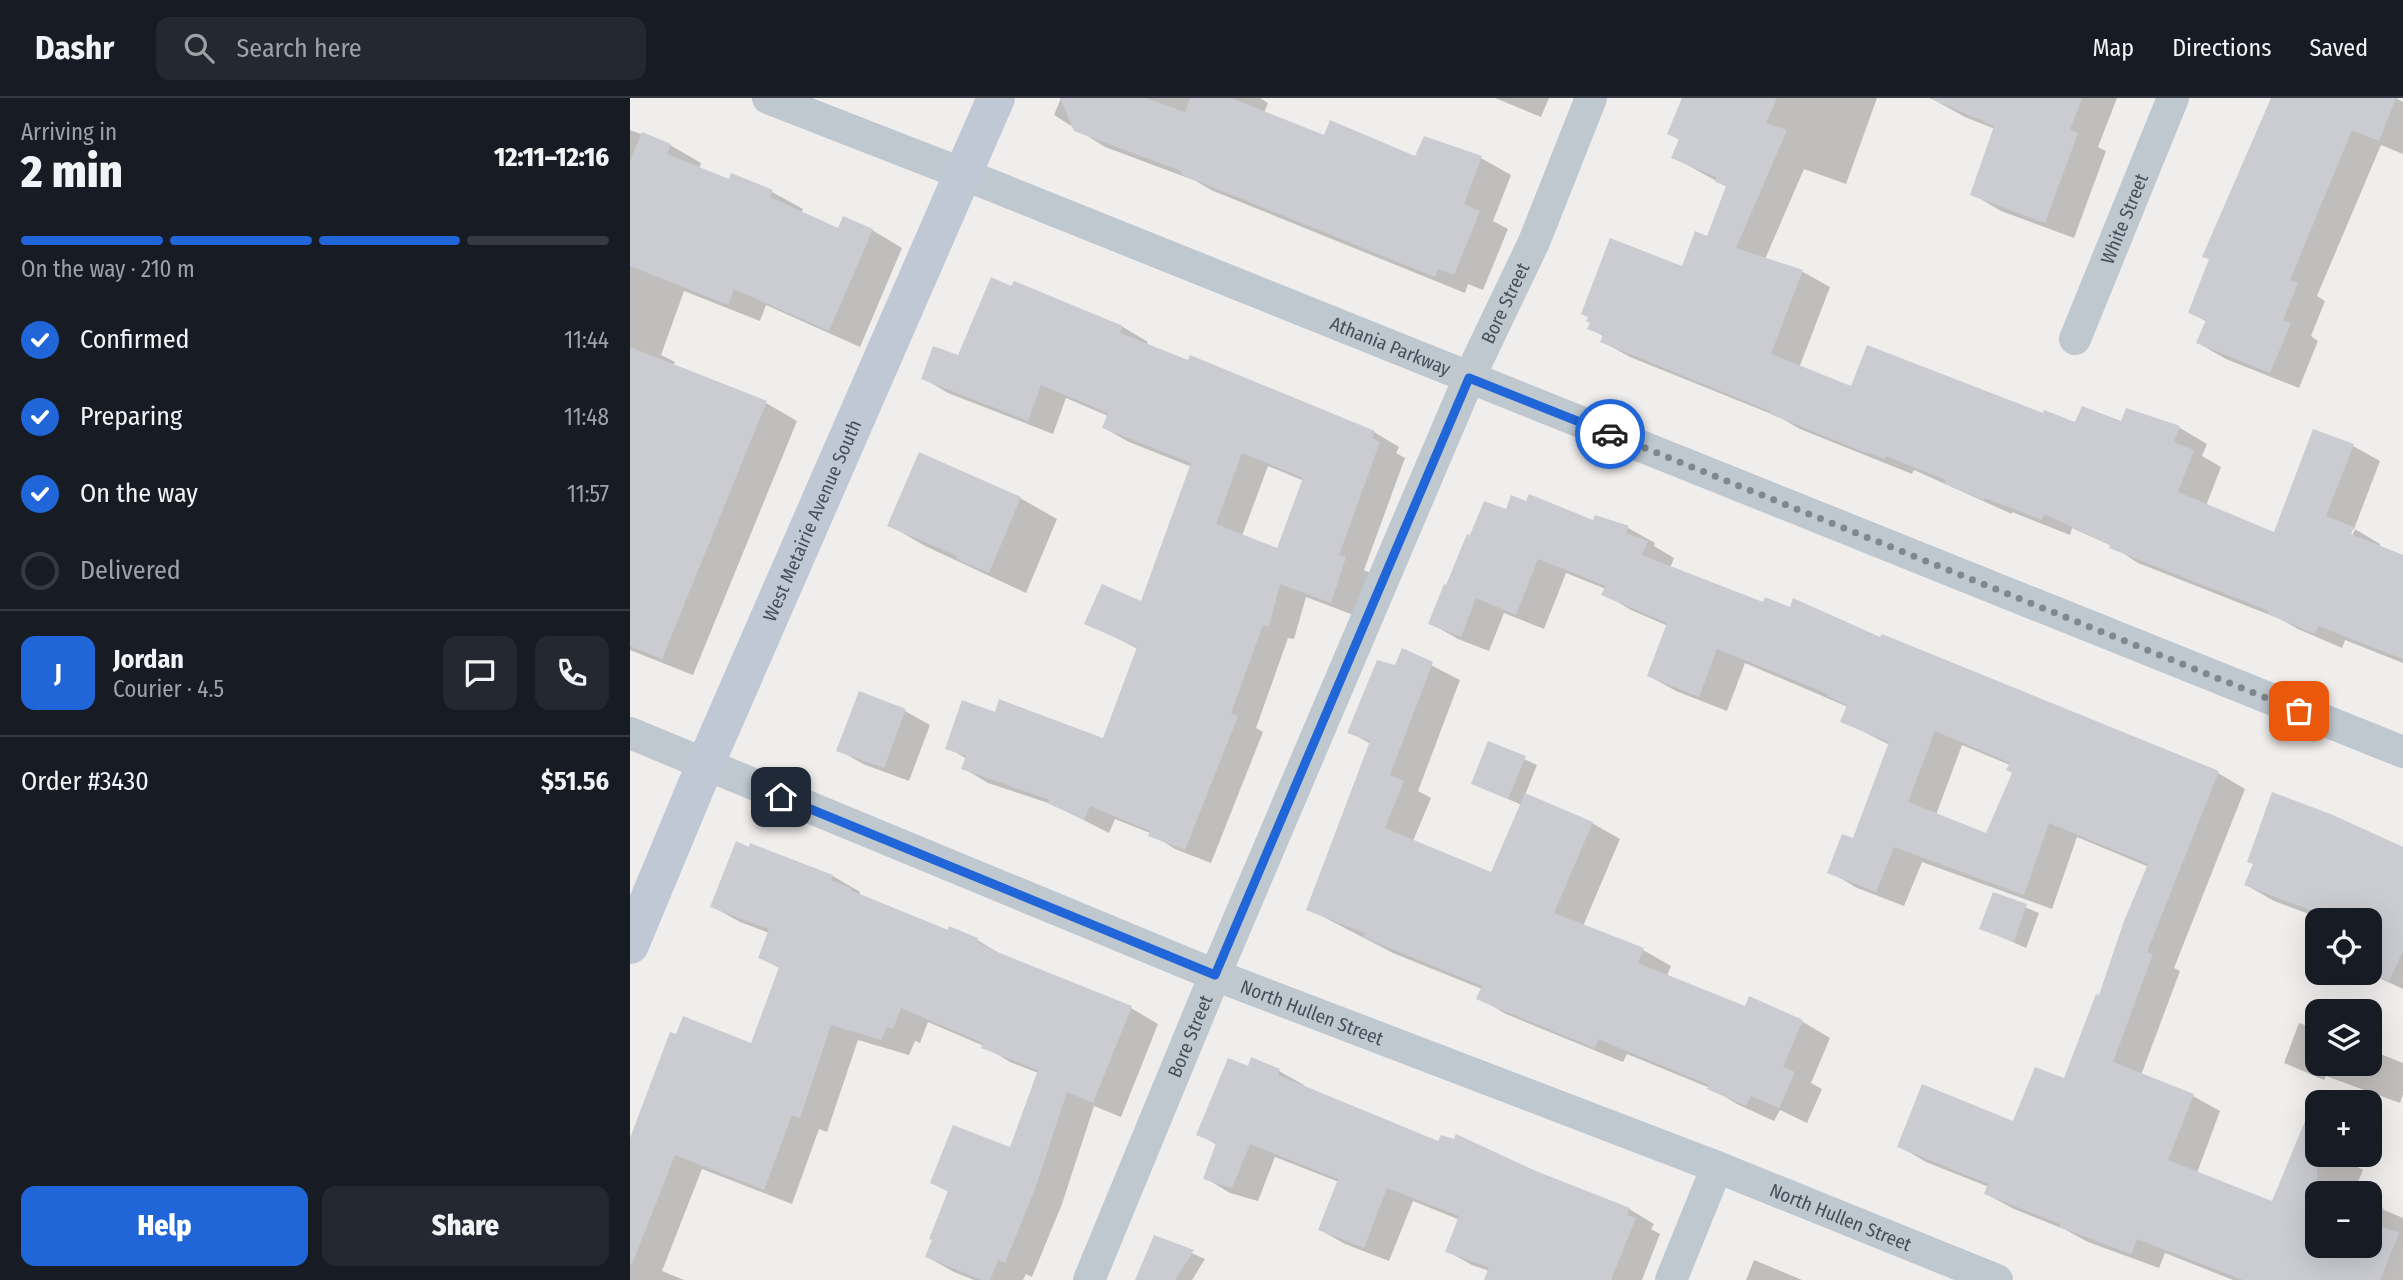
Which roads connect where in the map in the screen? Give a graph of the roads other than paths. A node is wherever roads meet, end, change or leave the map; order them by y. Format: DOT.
graph roads {
  1 [pos="768,98"];
  2 [pos="996,98"];
  3 [pos="1591,98"];
  4 [pos="2173,98"];
  5 [pos="963,174"];
  6 [pos="2075,339"];
  7 [pos="1469,378"];
  8 [pos="630,733"];
  9 [pos="2403,752"];
  10 [pos="705,765"];
  11 [pos="630,945"];
  12 [pos="1215,975"];
  13 [pos="1717,1167"];
  14 [pos="1089,1280"];
  15 [pos="1671,1280"];
  16 [pos="1997,1280"];
  1 -- 5 [label="street, Athania Parkway"];
  2 -- 5 [label="main road, West Metairie Avenue South"];
  3 -- 7 [label="street, Bore Street"];
  4 -- 6 [label="street, White Street"];
  5 -- 7 [label="street, Athania Parkway"];
  5 -- 10 [label="main road, West Metairie Avenue South"];
  7 -- 9 [label="street, Athania Parkway"];
  7 -- 12 [label="street, Bore Street"];
  8 -- 10 [label="street, North Hullen Street"];
  10 -- 11 [label="main road, West Metairie Avenue South"];
  10 -- 12 [label="street, North Hullen Street"];
  12 -- 13 [label="street, North Hullen Street"];
  12 -- 14 [label="street, Bore Street"];
  13 -- 15 [label="street"];
  13 -- 16 [label="street, North Hullen Street"];
}
